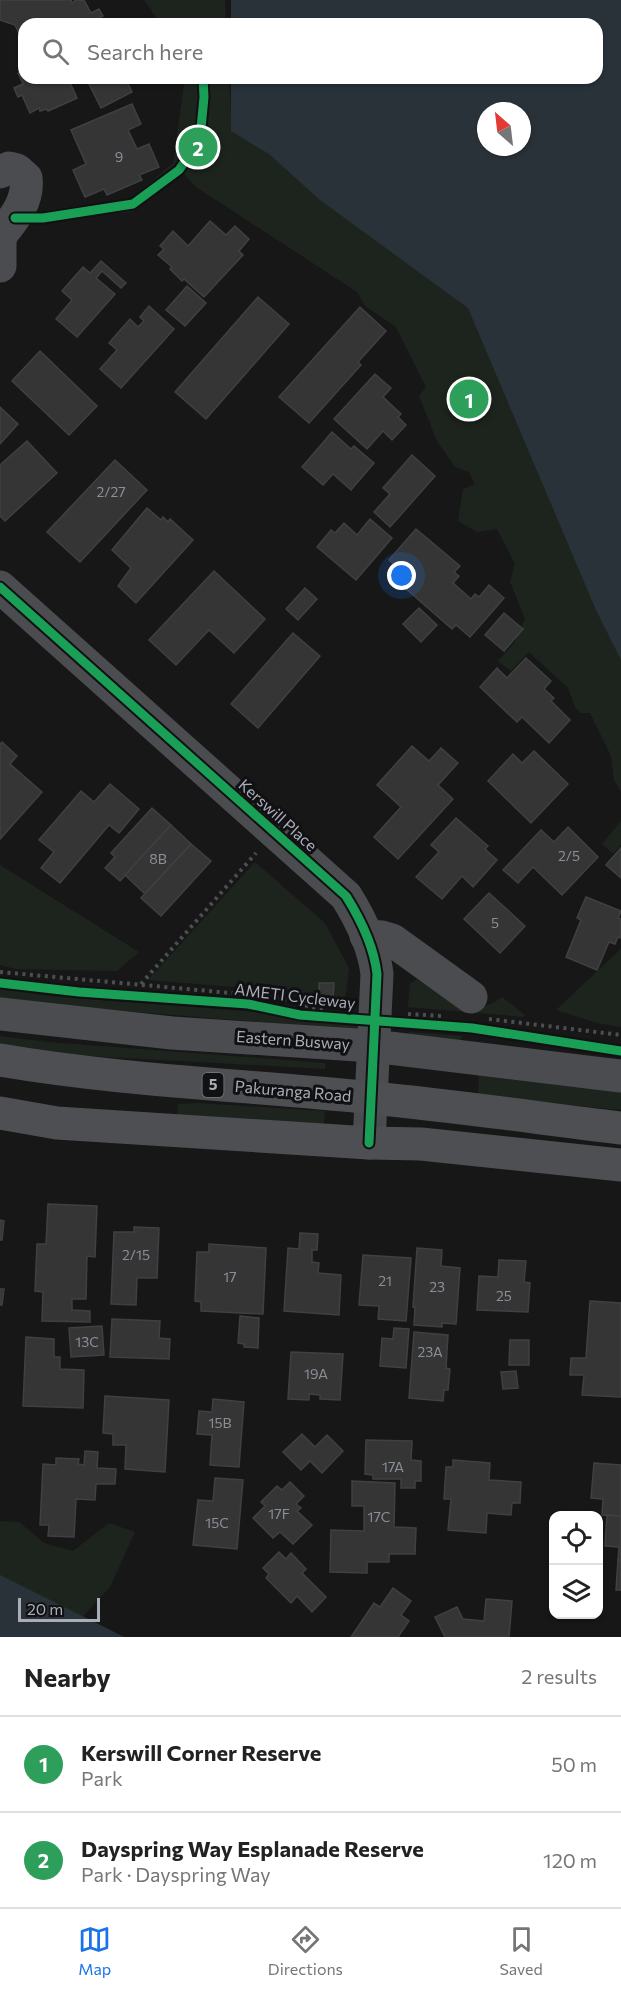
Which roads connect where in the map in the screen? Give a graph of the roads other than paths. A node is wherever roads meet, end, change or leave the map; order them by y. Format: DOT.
graph roads {
  1 [pos="0,172"];
  2 [pos="0,235"];
  3 [pos="0,266"];
  4 [pos="0,587"];
  5 [pos="366,936"];
  6 [pos="466,1010"];
  7 [pos="0,1014"];
  8 [pos="374,1033"];
  9 [pos="0,1060"];
  10 [pos="621,1076"];
  11 [pos="371,1098"];
  12 [pos="0,1113"];
  13 [pos="621,1128"];
  14 [pos="369,1143"];
  15 [pos="621,1165"];
  1 -- 2 [label="street"];
  2 -- 3 [label="street"];
  4 -- 5 [label="street, Kerswill Place"];
  5 -- 6 [label="street"];
  5 -- 8 [label="street, Kerswill Place"];
  7 -- 8 [label="street, Eastern Busway"];
  8 -- 10 [label="street, Eastern Busway"];
  8 -- 11 [label="street, Kerswill Place"];
  9 -- 11 [label="main road, Pakuranga Road / 5"];
  11 -- 13 [label="main road, Pakuranga Road / 5"];
  11 -- 14 [label="street, Kerswill Place"];
  12 -- 14 [label="main road"];
  14 -- 15 [label="main road"];
}
